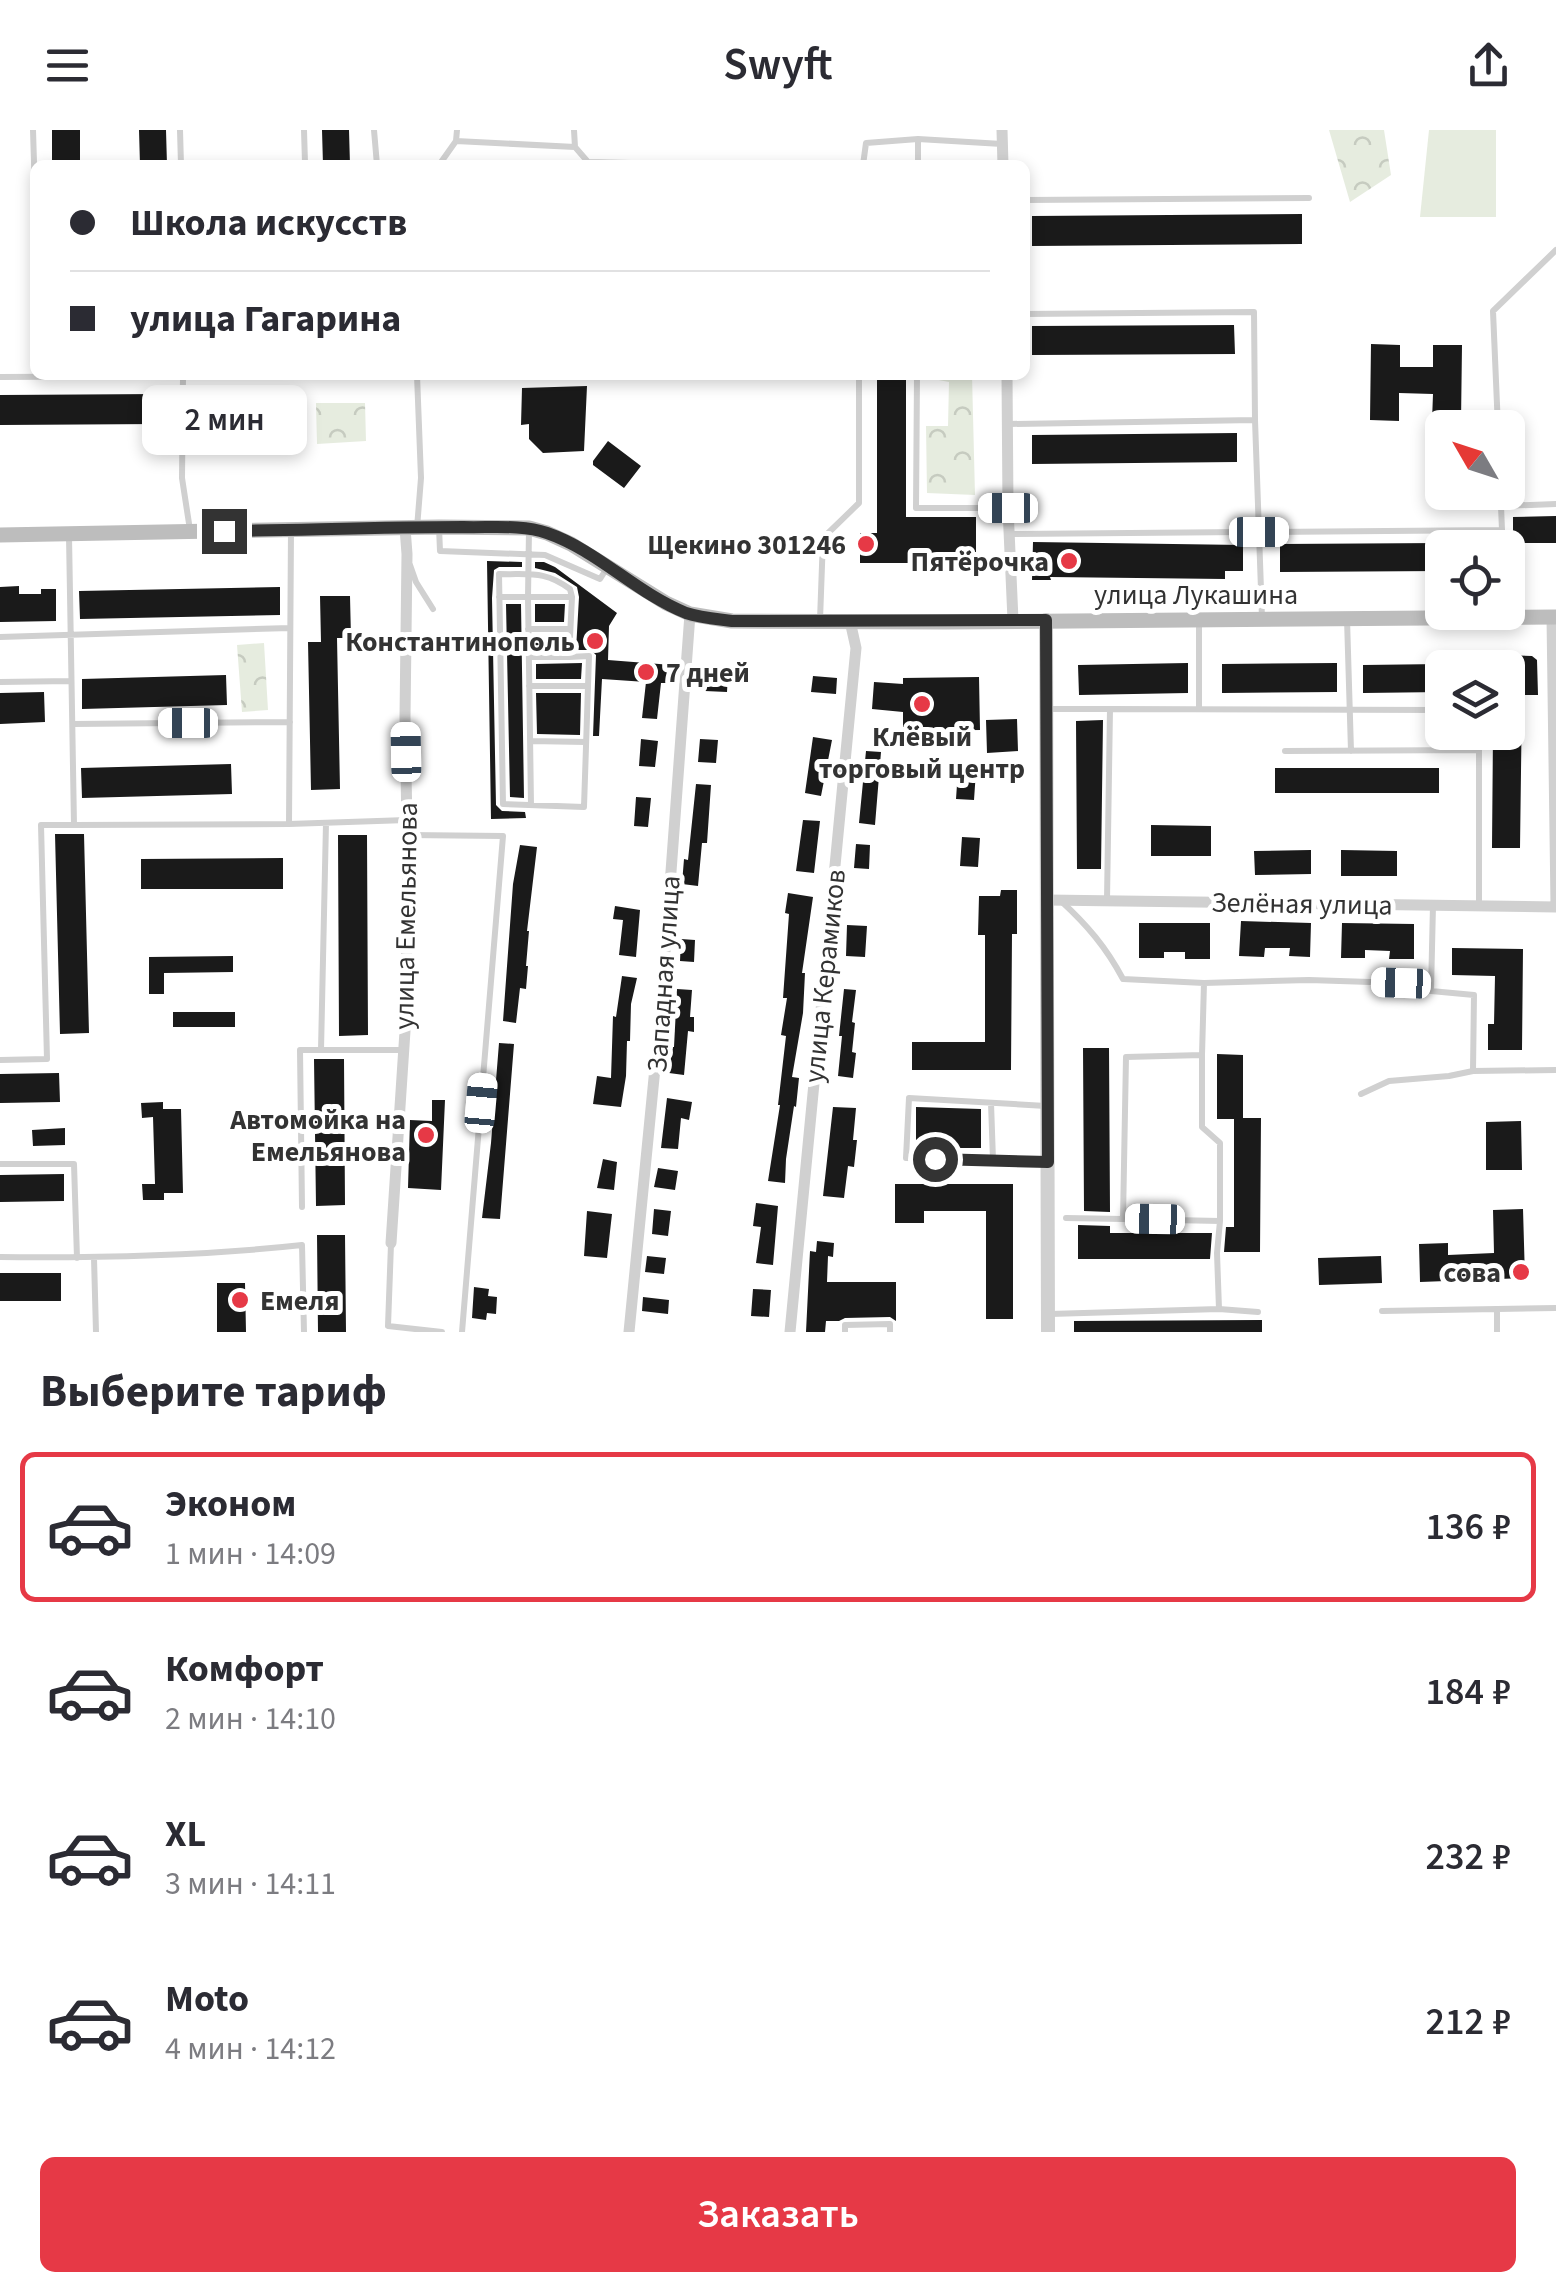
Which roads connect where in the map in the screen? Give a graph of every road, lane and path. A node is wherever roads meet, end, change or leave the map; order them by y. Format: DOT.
graph roads {
  1 [pos="33,130"];
  2 [pos="180,130"];
  3 [pos="304,130"];
  4 [pos="374,130"];
  5 [pos="457,130"];
  6 [pos="574,130"];
  7 [pos="1002,130"];
  8 [pos="918,139"];
  9 [pos="456,141"];
  10 [pos="1003,144"];
  11 [pos="575,147"];
  12 [pos="34,160"];
  13 [pos="181,160"];
  14 [pos="305,160"];
  15 [pos="377,160"];
  16 [pos="443,160"];
  17 [pos="586,160"];
  18 [pos="864,160"];
  19 [pos="918,160"];
  20 [pos="1003,160"];
  21 [pos="1309,198"];
  22 [pos="1030,200"];
  23 [pos="1556,250"];
  24 [pos="1030,314"];
  25 [pos="30,376"];
  26 [pos="0,377"];
  27 [pos="183,380"];
  28 [pos="417,380"];
  29 [pos="858,380"];
  30 [pos="916,380"];
  31 [pos="1006,380"];
  32 [pos="1497,410"];
  33 [pos="1255,420"];
  34 [pos="1008,424"];
  35 [pos="1556,504"];
  36 [pos="1525,505"];
  37 [pos="1008,508"];
  38 [pos="1502,510"];
  39 [pos="440,527"];
  40 [pos="411,528"];
  41 [pos="529,528"];
  42 [pos="291,530"];
  43 [pos="1502,530"];
  44 [pos="1425,531"];
  45 [pos="191,532"];
  46 [pos="1259,532"];
  47 [pos="68,534"];
  48 [pos="1009,534"];
  49 [pos="0,536"];
  50 [pos="407,554"];
  51 [pos="529,554"];
  52 [pos="607,567"];
  53 [pos="528,574"];
  54 [pos="499,597"];
  55 [pos="572,597"];
  56 [pos="528,598"];
  57 [pos="434,609"];
  58 [pos="690,614"];
  59 [pos="1525,616"];
  60 [pos="1425,617"];
  61 [pos="1554,617"];
  62 [pos="1347,618"];
  63 [pos="1199,619"];
  64 [pos="1262,619"];
  65 [pos="1013,620"];
  66 [pos="1046,620"];
  67 [pos="820,621"];
  68 [pos="850,621"];
  69 [pos="290,628"];
  70 [pos="528,629"];
  71 [pos="570,629"];
  72 [pos="72,635"];
  73 [pos="0,637"];
  74 [pos="528,657"];
  75 [pos="569,657"];
  76 [pos="71,681"];
  77 [pos="0,682"];
  78 [pos="529,686"];
  79 [pos="588,686"];
  80 [pos="1046,708"];
  81 [pos="1110,709"];
  82 [pos="1199,709"];
  83 [pos="1350,710"];
  84 [pos="1425,710"];
  85 [pos="290,722"];
  86 [pos="73,724"];
  87 [pos="530,741"];
  88 [pos="586,742"];
  89 [pos="1479,750"];
  90 [pos="1352,751"];
  91 [pos="1284,752"];
  92 [pos="531,805"];
  93 [pos="407,820"];
  94 [pos="326,823"];
  95 [pos="289,824"];
  96 [pos="74,825"];
  97 [pos="406,835"];
  98 [pos="1555,881"];
  99 [pos="1054,900"];
  100 [pos="1108,901"];
  101 [pos="1433,905"];
  102 [pos="1479,906"];
  103 [pos="1556,906"];
  104 [pos="1204,982"];
  105 [pos="1431,984"];
  106 [pos="321,1050"];
  107 [pos="402,1050"];
  108 [pos="1202,1055"];
  109 [pos="0,1060"];
  110 [pos="1556,1070"];
  111 [pos="1473,1071"];
  112 [pos="1361,1094"];
  113 [pos="991,1103"];
  114 [pos="1048,1106"];
  115 [pos="993,1160"];
  116 [pos="1048,1162"];
  117 [pos="0,1164"];
  118 [pos="302,1208"];
  119 [pos="1066,1218"];
  120 [pos="1123,1219"];
  121 [pos="1220,1221"];
  122 [pos="390,1243"];
  123 [pos="0,1257"];
  124 [pos="77,1258"];
  125 [pos="94,1258"];
  126 [pos="1219,1308"];
  127 [pos="1556,1308"];
  128 [pos="1497,1309"];
  129 [pos="1382,1311"];
  130 [pos="1258,1312"];
  131 [pos="1048,1314"];
  132 [pos="96,1332"];
  133 [pos="304,1332"];
  134 [pos="442,1332"];
  135 [pos="462,1332"];
  136 [pos="630,1332"];
  137 [pos="790,1332"];
  138 [pos="845,1332"];
  139 [pos="890,1332"];
  140 [pos="1048,1332"];
  141 [pos="1497,1332"];
  1 -- 12 [label="lane"];
  2 -- 13 [label="lane"];
  3 -- 14 [label="lane"];
  4 -- 15 [label="lane"];
  5 -- 9 [label="lane"];
  6 -- 11 [label="lane"];
  7 -- 10 [label="street"];
  8 -- 10 [label="lane"];
  8 -- 18 [label="lane"];
  8 -- 19 [label="lane"];
  9 -- 11 [label="lane"];
  9 -- 16 [label="lane"];
  10 -- 20 [label="street"];
  11 -- 17 [label="lane"];
  21 -- 22 [label="lane"];
  23 -- 32 [label="lane"];
  24 -- 33 [label="lane"];
  25 -- 26 [label="lane"];
  27 -- 45 [label="lane"];
  28 -- 40 [label="lane"];
  29 -- 67 [label="lane"];
  30 -- 37 [label="lane"];
  31 -- 34 [label="street"];
  33 -- 34 [label="lane"];
  33 -- 46 [label="lane"];
  34 -- 37 [label="street"];
  35 -- 36 [label="lane"];
  37 -- 48 [label="street"];
  38 -- 43 [label="lane"];
  39 -- 40 [label="main road, улица Лукашина"];
  39 -- 41 [label="main road, улица Лукашина"];
  39 -- 51 [label="lane"];
  40 -- 42 [label="main road, улица Лукашина"];
  40 -- 50 [label="street, улица Емельянова"];
  41 -- 51 [label="lane"];
  41 -- 52 [label="main road, улица Лукашина"];
  42 -- 45 [label="main road, улица Лукашина"];
  42 -- 69 [label="lane"];
  44 -- 46 [label="lane"];
  45 -- 47 [label="main road, улица Лукашина"];
  46 -- 48 [label="lane"];
  46 -- 64 [label="lane"];
  47 -- 49 [label="main road, улица Лукашина"];
  47 -- 72 [label="lane"];
  48 -- 65 [label="street"];
  50 -- 57 [label="lane"];
  50 -- 93 [label="street, улица Емельянова"];
  51 -- 52 [label="lane"];
  51 -- 53 [label="lane"];
  52 -- 58 [label="main road, улица Лукашина"];
  53 -- 54 [label="lane"];
  53 -- 55 [label="lane"];
  53 -- 56 [label="lane"];
  54 -- 56 [label="lane"];
  54 -- 92 [label="lane"];
  55 -- 56 [label="lane"];
  55 -- 71 [label="lane"];
  56 -- 70 [label="lane"];
  58 -- 67 [label="main road, улица Лукашина"];
  58 -- 136 [label="street, Западная улица"];
  59 -- 61 [label="main road, улица Лукашина"];
  60 -- 62 [label="main road, улица Лукашина"];
  61 -- 98 [label="street"];
  62 -- 64 [label="main road, улица Лукашина"];
  62 -- 83 [label="lane"];
  63 -- 64 [label="main road, улица Лукашина"];
  63 -- 66 [label="main road, улица Лукашина"];
  63 -- 82 [label="lane"];
  65 -- 66 [label="main road, улица Лукашина"];
  65 -- 68 [label="main road, улица Лукашина"];
  66 -- 80 [label="street"];
  67 -- 68 [label="main road, улица Лукашина"];
  68 -- 137 [label="street, улица Керамиков"];
  69 -- 72 [label="lane"];
  69 -- 85 [label="lane"];
  70 -- 71 [label="lane"];
  70 -- 74 [label="lane"];
  71 -- 75 [label="lane"];
  72 -- 73 [label="lane"];
  72 -- 76 [label="lane"];
  74 -- 75 [label="lane"];
  74 -- 78 [label="lane"];
  75 -- 79 [label="lane"];
  76 -- 77 [label="lane"];
  76 -- 86 [label="lane"];
  78 -- 79 [label="lane"];
  78 -- 87 [label="lane"];
  79 -- 88 [label="lane"];
  80 -- 81 [label="lane"];
  80 -- 99 [label="street"];
  81 -- 82 [label="lane"];
  81 -- 100 [label="lane"];
  82 -- 83 [label="lane"];
  83 -- 84 [label="lane"];
  83 -- 90 [label="lane"];
  85 -- 86 [label="lane"];
  85 -- 95 [label="lane"];
  86 -- 96 [label="lane"];
  87 -- 88 [label="lane"];
  87 -- 92 [label="lane"];
  88 -- 92 [label="lane"];
  89 -- 90 [label="lane"];
  89 -- 102 [label="lane"];
  90 -- 91 [label="lane"];
  93 -- 94 [label="lane"];
  93 -- 97 [label="street, улица Емельянова"];
  94 -- 95 [label="lane"];
  94 -- 106 [label="lane"];
  95 -- 96 [label="lane"];
  96 -- 109 [label="lane"];
  97 -- 107 [label="street, улица Емельянова"];
  97 -- 135 [label="lane"];
  98 -- 103 [label="street"];
  99 -- 100 [label="street, Зелёная улица"];
  99 -- 104 [label="lane"];
  99 -- 114 [label="street"];
  100 -- 101 [label="street, Зелёная улица"];
  101 -- 102 [label="street, Зелёная улица"];
  101 -- 105 [label="lane"];
  102 -- 103 [label="street, Зелёная улица"];
  104 -- 105 [label="lane"];
  104 -- 108 [label="lane"];
  105 -- 111 [label="lane"];
  106 -- 107 [label="lane"];
  106 -- 118 [label="lane"];
  107 -- 122 [label="street, улица Емельянова"];
  108 -- 120 [label="lane"];
  108 -- 121 [label="lane"];
  110 -- 111 [label="lane"];
  111 -- 112 [label="lane"];
  113 -- 114 [label="lane"];
  113 -- 115 [label="lane"];
  113 -- 115 [label="lane"];
  114 -- 116 [label="street"];
  115 -- 116 [label="lane"];
  116 -- 131 [label="street"];
  117 -- 124 [label="lane"];
  119 -- 120 [label="lane"];
  120 -- 121 [label="lane"];
  121 -- 126 [label="lane"];
  122 -- 134 [label="lane"];
  123 -- 124 [label="lane"];
  124 -- 125 [label="lane"];
  125 -- 132 [label="lane"];
  125 -- 133 [label="lane"];
  126 -- 130 [label="lane"];
  126 -- 131 [label="lane"];
  127 -- 128 [label="lane"];
  128 -- 129 [label="lane"];
  128 -- 141 [label="lane"];
  131 -- 140 [label="street"];
  138 -- 139 [label="lane"];
}
